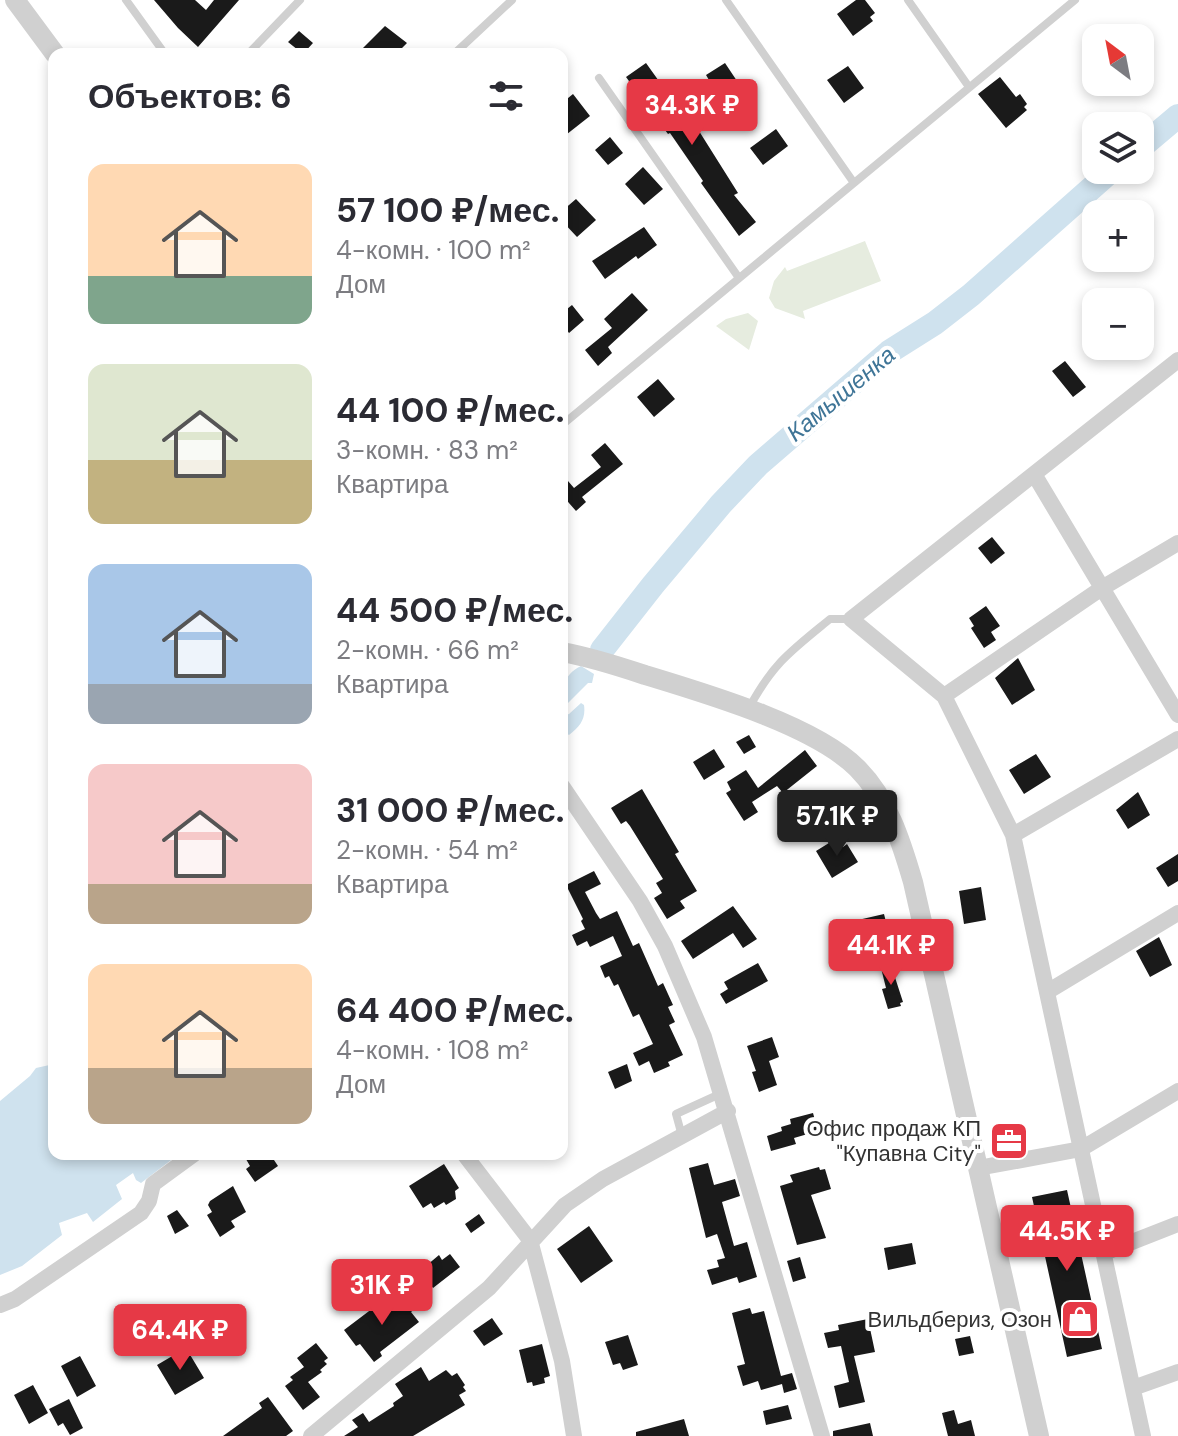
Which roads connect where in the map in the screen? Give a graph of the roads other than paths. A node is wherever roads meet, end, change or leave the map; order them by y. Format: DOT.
graph roads {
  1 [pos="15,0"];
  2 [pos="126,0"];
  3 [pos="300,0"];
  4 [pos="512,0"];
  5 [pos="726,0"];
  6 [pos="908,0"];
  7 [pos="1075,0"];
  8 [pos="51,48"];
  9 [pos="161,48"];
  10 [pos="254,48"];
  11 [pos="460,48"];
  12 [pos="599,78"];
  13 [pos="969,87"];
  14 [pos="854,183"];
  15 [pos="739,278"];
  16 [pos="1178,360"];
  17 [pos="568,420"];
  18 [pos="1034,474"];
  19 [pos="1178,543"];
  20 [pos="1102,588"];
  21 [pos="851,619"];
  22 [pos="568,654"];
  23 [pos="944,696"];
  24 [pos="748,710"];
  25 [pos="1178,715"];
  26 [pos="1178,739"];
  27 [pos="568,795"];
  28 [pos="1013,835"];
  29 [pos="1178,913"];
  30 [pos="1047,992"];
  31 [pos="1178,1091"];
  32 [pos="723,1093"];
  33 [pos="728,1111"];
  34 [pos="682,1136"];
  35 [pos="1081,1149"];
  36 [pos="186,1160"];
  37 [pos="469,1160"];
  38 [pos="978,1168"];
  39 [pos="1178,1224"];
  40 [pos="530,1240"];
  41 [pos="1104,1253"];
  42 [pos="0,1305"];
  43 [pos="1178,1372"];
  44 [pos="1133,1388"];
  45 [pos="311,1436"];
  46 [pos="574,1436"];
  47 [pos="822,1436"];
  48 [pos="1039,1436"];
  49 [pos="1143,1436"];
  1 -- 8 [label="street"];
  2 -- 9 [label="lane"];
  3 -- 10 [label="lane"];
  4 -- 11 [label="lane"];
  5 -- 14 [label="lane"];
  6 -- 13 [label="lane"];
  7 -- 13 [label="lane"];
  12 -- 15 [label="lane"];
  13 -- 14 [label="lane"];
  14 -- 15 [label="lane"];
  15 -- 17 [label="lane"];
  16 -- 18 [label="street"];
  18 -- 20 [label="street"];
  18 -- 21 [label="street"];
  19 -- 20 [label="street"];
  20 -- 23 [label="street"];
  20 -- 25 [label="street"];
  21 -- 23 [label="street"];
  21 -- 24 [label="lane"];
  22 -- 24 [label="street"];
  23 -- 28 [label="street"];
  24 -- 38 [label="street"];
  26 -- 28 [label="street"];
  27 -- 32 [label="street"];
  28 -- 30 [label="street"];
  29 -- 30 [label="street"];
  30 -- 35 [label="street"];
  31 -- 35 [label="street"];
  32 -- 33 [label="street"];
  32 -- 34 [label="lane"];
  33 -- 34 [label="street"];
  33 -- 47 [label="street"];
  34 -- 40 [label="street"];
  35 -- 38 [label="street"];
  35 -- 41 [label="street"];
  36 -- 42 [label="street"];
  37 -- 40 [label="street"];
  38 -- 48 [label="street"];
  39 -- 41 [label="street"];
  40 -- 45 [label="street"];
  40 -- 46 [label="street"];
  41 -- 44 [label="street"];
  43 -- 44 [label="street"];
  44 -- 49 [label="street"];
}
